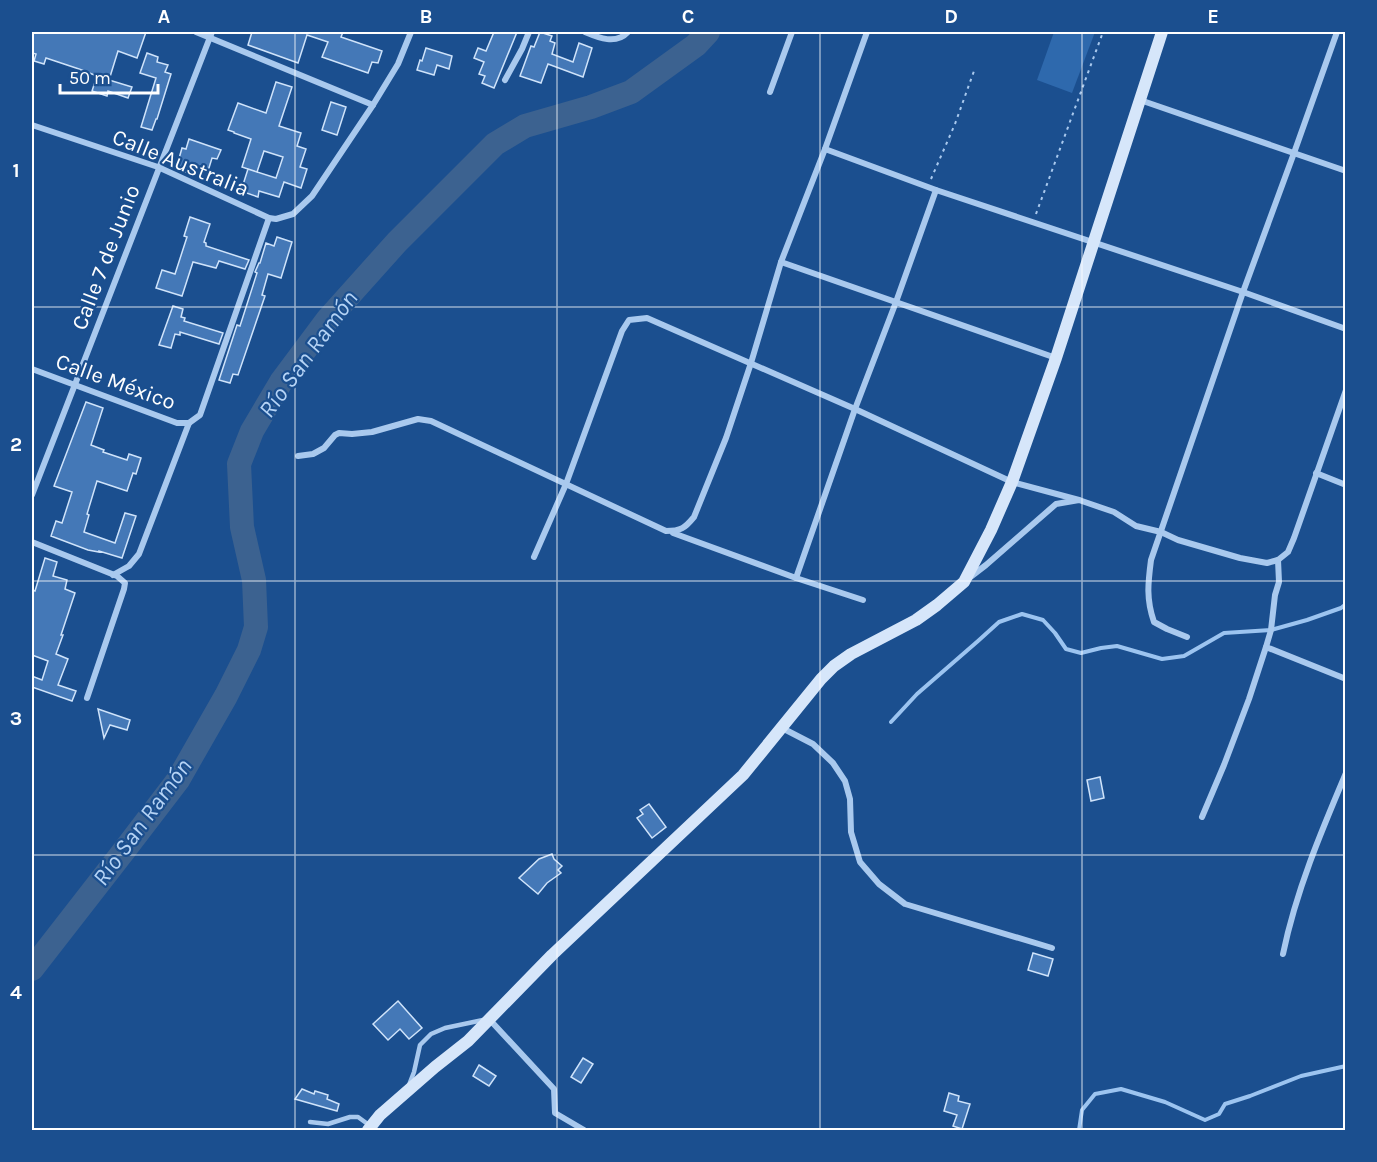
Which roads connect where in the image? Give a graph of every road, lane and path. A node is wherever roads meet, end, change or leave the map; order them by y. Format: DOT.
graph roads {
  1 [pos="196,32"];
  2 [pos="411,32"];
  3 [pos="529,32"];
  4 [pos="585,32"];
  5 [pos="628,32"];
  6 [pos="792,32"];
  7 [pos="867,32"];
  8 [pos="1103,32"];
  9 [pos="1162,32"];
  10 [pos="1337,32"];
  11 [pos="211,34"];
  12 [pos="974,71"];
  13 [pos="505,80"];
  14 [pos="770,92"];
  15 [pos="1139,100"];
  16 [pos="373,105"];
  17 [pos="32,125"];
  18 [pos="825,149"];
  19 [pos="1294,153"];
  20 [pos="158,167"];
  21 [pos="1346,171"];
  22 [pos="927,187"];
  23 [pos="936,190"];
  24 [pos="269,218"];
  25 [pos="1033,223"];
  26 [pos="1094,243"];
  27 [pos="781,262"];
  28 [pos="1243,292"];
  29 [pos="896,302"];
  30 [pos="1346,329"];
  31 [pos="1056,358"];
  32 [pos="751,363"];
  33 [pos="32,369"];
  34 [pos="75,386"];
  35 [pos="1346,390"];
  36 [pos="855,409"];
  37 [pos="189,423"];
  38 [pos="298,456"];
  39 [pos="1316,473"];
  40 [pos="1011,482"];
  41 [pos="566,484"];
  42 [pos="1346,485"];
  43 [pos="32,495"];
  44 [pos="1079,500"];
  45 [pos="666,531"];
  46 [pos="1161,532"];
  47 [pos="32,542"];
  48 [pos="534,557"];
  49 [pos="1278,560"];
  50 [pos="113,575"];
  51 [pos="796,578"];
  52 [pos="964,582"];
  53 [pos="863,600"];
  54 [pos="1187,637"];
  55 [pos="1266,646"];
  56 [pos="1346,679"];
  57 [pos="87,698"];
  58 [pos="783,728"];
  59 [pos="1346,772"];
  60 [pos="1202,817"];
  61 [pos="1052,948"];
  62 [pos="1283,954"];
  63 [pos="489,1019"];
  64 [pos="405,1093"];
  65 [pos="310,1122"];
  66 [pos="370,1129"];
  67 [pos="584,1131"];
  1 -- 11 [label="street"];
  2 -- 16 [label="street, Calle Australia"];
  3 -- 13 [label="street"];
  4 -- 5 [label="street"];
  6 -- 14 [label="street"];
  7 -- 18 [label="street"];
  8 -- 25 [label="path"];
  9 -- 15 [label="main road"];
  10 -- 19 [label="street"];
  11 -- 16 [label="street"];
  11 -- 20 [label="street, Calle 7 de Junio"];
  12 -- 22 [label="path"];
  15 -- 19 [label="street"];
  15 -- 26 [label="main road"];
  16 -- 24 [label="street, Calle Australia"];
  17 -- 20 [label="street, Calle Australia"];
  18 -- 22 [label="street"];
  18 -- 27 [label="street"];
  19 -- 21 [label="street"];
  19 -- 28 [label="street"];
  20 -- 24 [label="street, Calle Australia"];
  20 -- 34 [label="street, Calle 7 de Junio"];
  22 -- 23 [label="street"];
  23 -- 25 [label="street"];
  23 -- 29 [label="street"];
  24 -- 37 [label="street"];
  25 -- 26 [label="street"];
  26 -- 28 [label="street"];
  26 -- 31 [label="main road"];
  27 -- 29 [label="street"];
  27 -- 32 [label="street"];
  28 -- 30 [label="street"];
  28 -- 46 [label="street"];
  29 -- 31 [label="street"];
  29 -- 36 [label="street"];
  31 -- 40 [label="main road"];
  32 -- 36 [label="street"];
  32 -- 41 [label="street"];
  32 -- 45 [label="street"];
  33 -- 34 [label="street, Calle México"];
  34 -- 37 [label="street, Calle México"];
  34 -- 43 [label="street, Calle 7 de Junio"];
  35 -- 39 [label="street"];
  36 -- 40 [label="street"];
  36 -- 51 [label="street"];
  37 -- 50 [label="street"];
  38 -- 41 [label="street"];
  39 -- 42 [label="street"];
  39 -- 49 [label="street"];
  40 -- 44 [label="street"];
  40 -- 52 [label="main road"];
  41 -- 45 [label="street"];
  41 -- 48 [label="street"];
  44 -- 46 [label="street"];
  44 -- 52 [label="street"];
  45 -- 51 [label="street"];
  46 -- 49 [label="street"];
  46 -- 54 [label="street"];
  47 -- 50 [label="street"];
  49 -- 55 [label="street"];
  50 -- 57 [label="street"];
  51 -- 53 [label="street"];
  52 -- 58 [label="main road"];
  55 -- 56 [label="street"];
  55 -- 60 [label="street"];
  58 -- 61 [label="street"];
  58 -- 63 [label="main road"];
  59 -- 62 [label="street"];
  63 -- 64 [label="main road"];
  63 -- 64 [label="lane"];
  63 -- 67 [label="street"];
  64 -- 66 [label="main road"];
  65 -- 66 [label="lane"];
}
